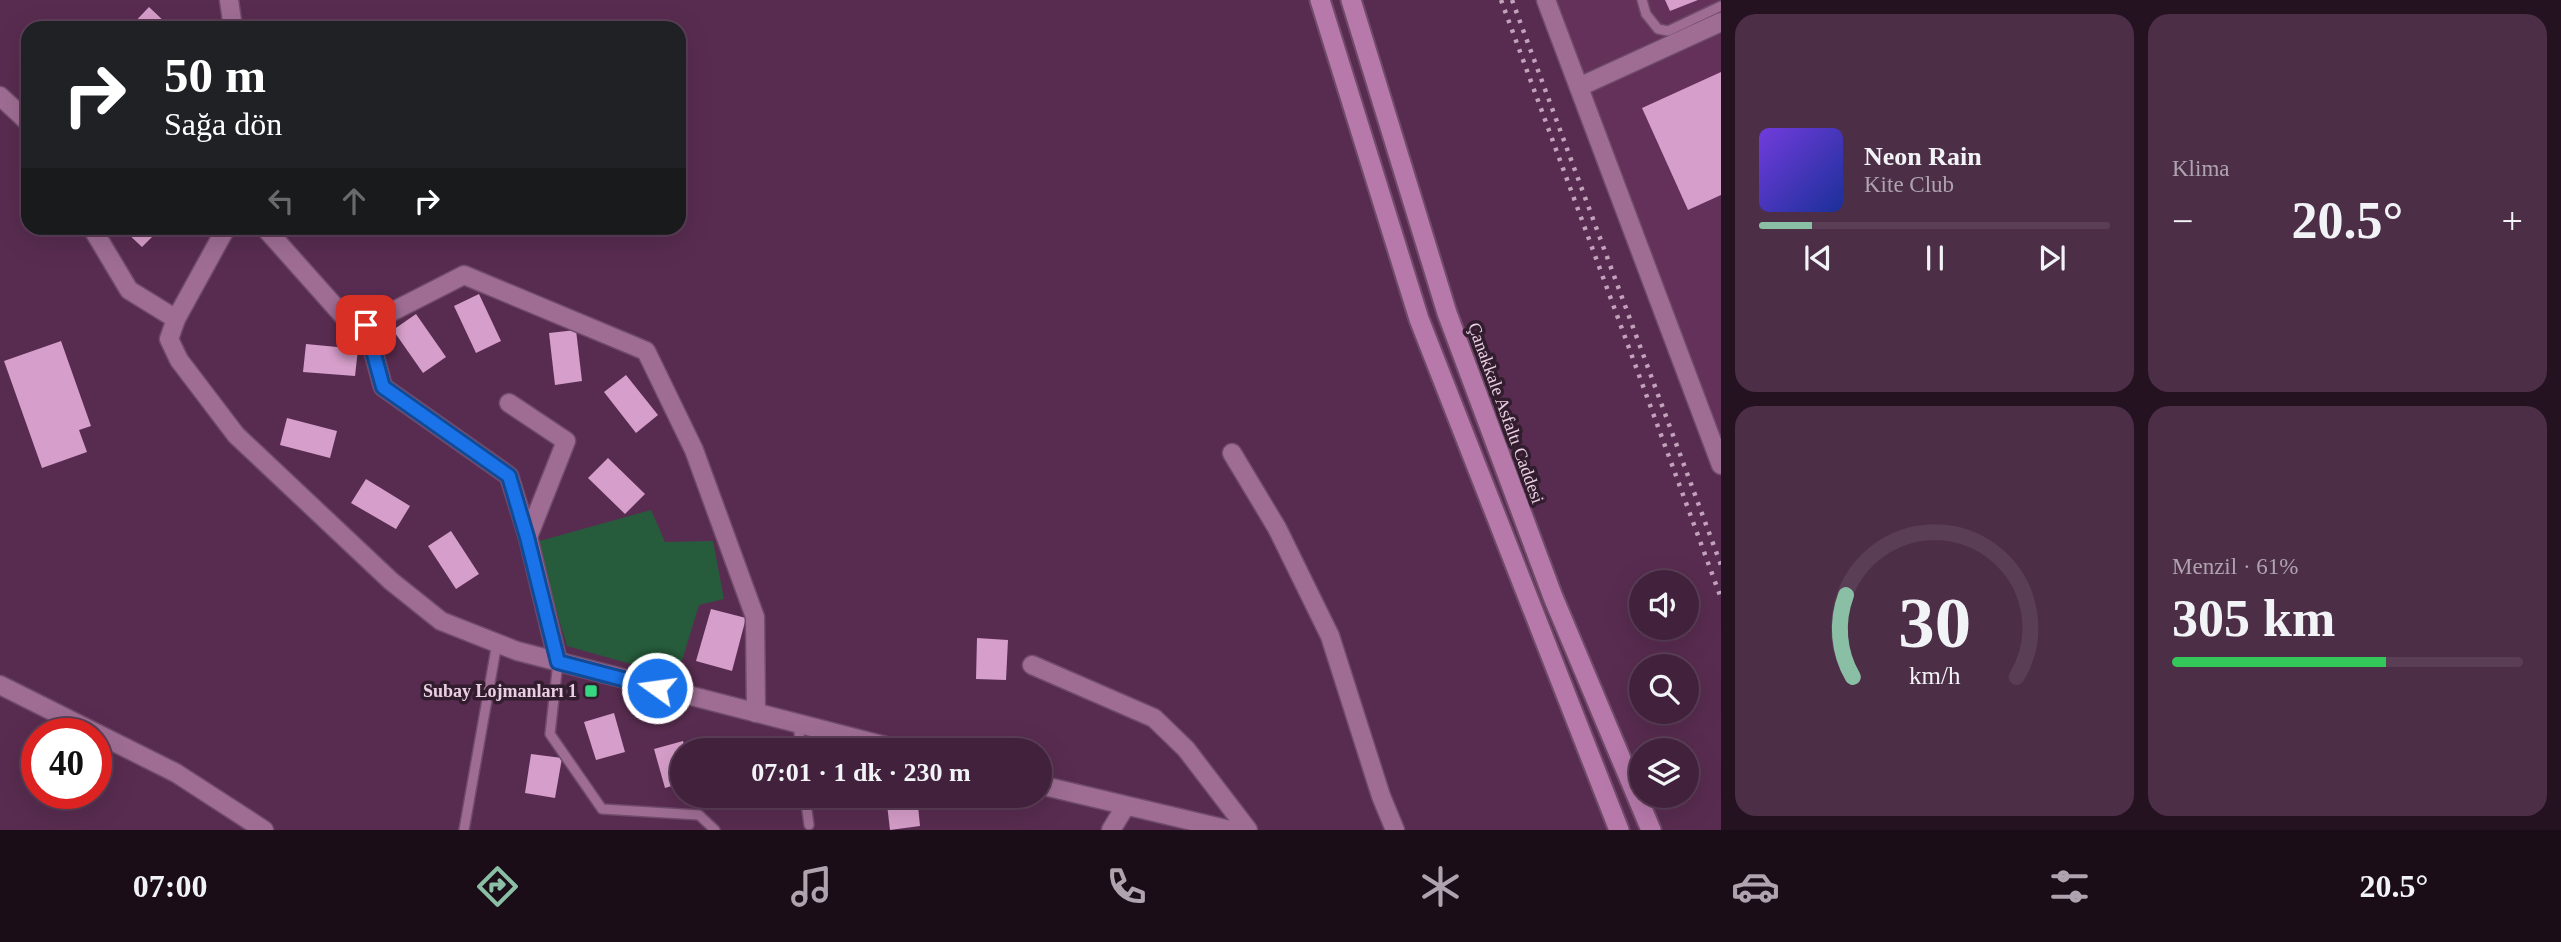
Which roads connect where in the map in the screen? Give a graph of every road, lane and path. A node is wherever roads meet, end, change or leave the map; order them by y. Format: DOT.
graph roads {
  1 [pos="229,0"];
  2 [pos="1320,0"];
  3 [pos="1351,0"];
  4 [pos="1642,0"];
  5 [pos="1551,2"];
  6 [pos="1721,6"];
  7 [pos="232,21"];
  8 [pos="1721,22"];
  9 [pos="1579,87"];
  10 [pos="0,96"];
  11 [pos="21,116"];
  12 [pos="96,235"];
  13 [pos="222,235"];
  14 [pos="271,235"];
  15 [pos="176,319"];
  16 [pos="366,325"];
  17 [pos="509,403"];
  18 [pos="1232,453"];
  19 [pos="1721,465"];
  20 [pos="527,537"];
  21 [pos="497,643"];
  22 [pos="558,662"];
  23 [pos="1032,665"];
  24 [pos="0,685"];
  25 [pos="756,713"];
  26 [pos="798,723"];
  27 [pos="800,738"];
  28 [pos="855,738"];
  29 [pos="1052,788"];
  30 [pos="1125,807"];
  31 [pos="807,808"];
  32 [pos="809,825"];
  33 [pos="264,830"];
  34 [pos="464,830"];
  35 [pos="715,830"];
  36 [pos="1111,830"];
  37 [pos="1230,830"];
  38 [pos="1248,830"];
  39 [pos="1395,830"];
  40 [pos="1619,830"];
  41 [pos="1651,830"];
  1 -- 7 [label="street"];
  2 -- 40 [label="highway"];
  3 -- 41 [label="highway, Çanakkale Asfaltı Caddesi"];
  4 -- 6 [label="lane"];
  5 -- 9 [label="street"];
  8 -- 9 [label="street"];
  9 -- 19 [label="street"];
  10 -- 11 [label="street"];
  12 -- 15 [label="street"];
  13 -- 15 [label="street"];
  14 -- 16 [label="street"];
  15 -- 21 [label="street"];
  16 -- 20 [label="street"];
  16 -- 25 [label="street"];
  17 -- 20 [label="street"];
  18 -- 39 [label="street"];
  20 -- 22 [label="street"];
  21 -- 22 [label="street"];
  21 -- 34 [label="lane"];
  22 -- 25 [label="street"];
  22 -- 35 [label="lane"];
  23 -- 38 [label="street"];
  24 -- 33 [label="street"];
  25 -- 26 [label="street"];
  26 -- 27 [label="lane"];
  26 -- 28 [label="street"];
  29 -- 30 [label="street"];
  30 -- 36 [label="street"];
  30 -- 37 [label="street"];
  31 -- 32 [label="lane"];
}
